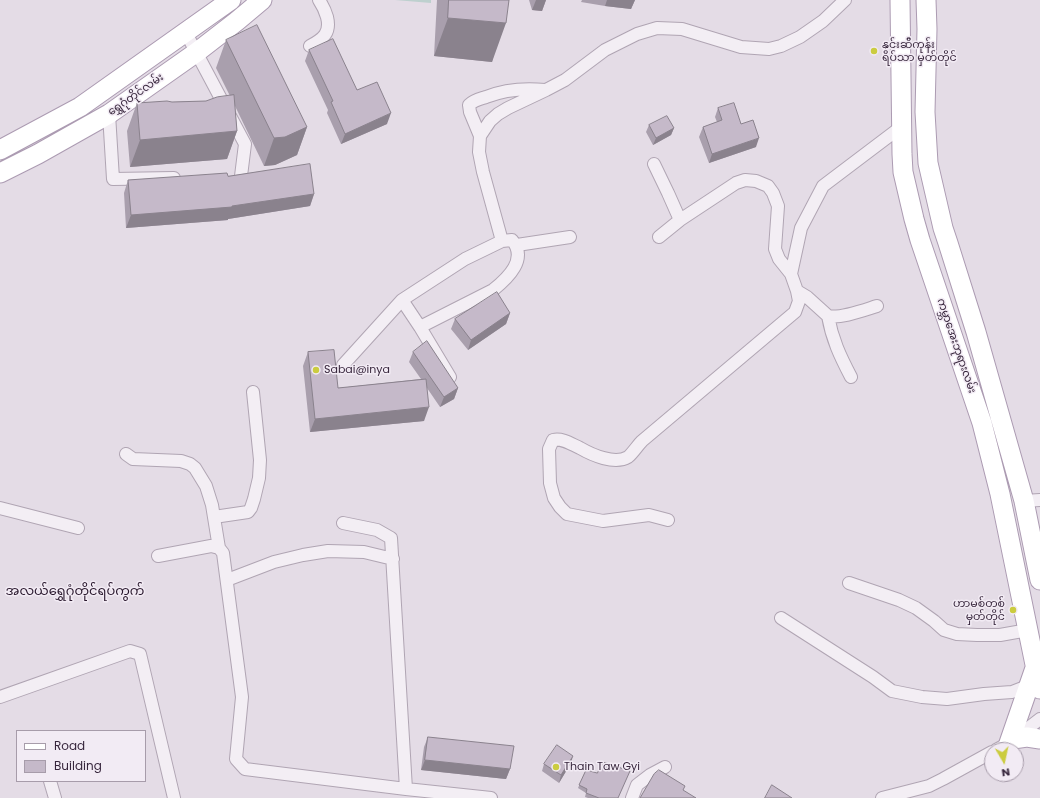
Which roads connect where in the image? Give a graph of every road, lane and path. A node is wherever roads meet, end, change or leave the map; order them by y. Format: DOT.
graph roads {
  1 [pos="262,0"];
  2 [pos="319,0"];
  3 [pos="845,0"];
  4 [pos="900,0"];
  5 [pos="909,0"];
  6 [pos="222,3"];
  7 [pos="926,4"];
  8 [pos="186,33"];
  9 [pos="310,46"];
  10 [pos="197,52"];
  11 [pos="546,90"];
  12 [pos="226,109"];
  13 [pos="109,114"];
  14 [pos="214,114"];
  15 [pos="901,127"];
  16 [pos="480,136"];
  17 [pos="0,150"];
  18 [pos="654,164"];
  19 [pos="0,172"];
  20 [pos="254,175"];
  21 [pos="185,177"];
  22 [pos="914,219"];
  23 [pos="680,220"];
  24 [pos="943,228"];
  25 [pos="570,237"];
  26 [pos="659,237"];
  27 [pos="502,241"];
  28 [pos="517,246"];
  29 [pos="791,274"];
  30 [pos="797,290"];
  31 [pos="402,300"];
  32 [pos="877,306"];
  33 [pos="828,316"];
  34 [pos="420,328"];
  35 [pos="976,332"];
  36 [pos="953,337"];
  37 [pos="343,365"];
  38 [pos="851,377"];
  39 [pos="455,387"];
  40 [pos="253,392"];
  41 [pos="126,454"];
  42 [pos="1032,500"];
  43 [pos="0,508"];
  44 [pos="214,517"];
  45 [pos="668,520"];
  46 [pos="343,523"];
  47 [pos="78,528"];
  48 [pos="219,548"];
  49 [pos="158,556"];
  50 [pos="393,560"];
  51 [pos="227,580"];
  52 [pos="1040,580"];
  53 [pos="849,583"];
  54 [pos="781,618"];
  55 [pos="1028,630"];
  56 [pos="1038,666"];
  57 [pos="1035,687"];
  58 [pos="0,697"];
  59 [pos="1040,719"];
  60 [pos="1040,739"];
  61 [pos="1007,742"];
  62 [pos="1009,742"];
  63 [pos="1012,742"];
  64 [pos="984,756"];
  65 [pos="664,767"];
  66 [pos="50,782"];
  67 [pos="406,789"];
  68 [pos="55,798"];
  69 [pos="174,798"];
  70 [pos="491,798"];
  71 [pos="632,798"];
  72 [pos="882,798"];
  1 -- 10 [label="main road, ရွှေဂုံတိုင်လမ်း"];
  2 -- 9 [label="street"];
  3 -- 11 [label="street"];
  4 -- 15 [label="main road, ကမ္ဘာအေးဘုရားလမ်း"];
  5 -- 7 [label="main road"];
  6 -- 8 [label="main road, ရွှေဂုံတိုင်လမ်း"];
  7 -- 24 [label="main road, ကမ္ဘာအေးဘုရားလမ်း"];
  8 -- 10 [label="street"];
  8 -- 17 [label="main road, ရွှေဂုံတိုင်လမ်း"];
  10 -- 12 [label="street"];
  10 -- 13 [label="main road, ရွှေဂုံတိုင်လမ်း"];
  11 -- 16 [label="street"];
  11 -- 16 [label="street"];
  12 -- 14 [label="street"];
  12 -- 20 [label="street"];
  13 -- 19 [label="main road, ရွှေဂုံတိုင်လမ်း"];
  13 -- 21 [label="street"];
  15 -- 22 [label="main road, ကမ္ဘာအေးဘုရားလမ်း"];
  15 -- 29 [label="street"];
  16 -- 27 [label="street"];
  18 -- 23 [label="street"];
  22 -- 24 [label="main road"];
  22 -- 36 [label="main road, ကမ္ဘာအေးဘုရားလမ်း"];
  23 -- 26 [label="street"];
  23 -- 29 [label="street"];
  24 -- 35 [label="main road, ကမ္ဘာအေးဘုရားလမ်း"];
  25 -- 28 [label="street"];
  27 -- 28 [label="street"];
  27 -- 31 [label="street"];
  28 -- 34 [label="street"];
  29 -- 30 [label="street"];
  30 -- 33 [label="street"];
  30 -- 45 [label="street"];
  31 -- 34 [label="street"];
  31 -- 37 [label="street"];
  32 -- 33 [label="street"];
  33 -- 38 [label="street"];
  34 -- 39 [label="street"];
  35 -- 36 [label="main road"];
  35 -- 42 [label="main road, ကမ္ဘာအေးဘုရားလမ်း"];
  36 -- 55 [label="main road, ကမ္ဘာအေးဘုရားလမ်း"];
  40 -- 44 [label="street"];
  41 -- 44 [label="street"];
  42 -- 52 [label="main road, ကမ္ဘာအေးဘုရားလမ်း"];
  43 -- 47 [label="street"];
  44 -- 48 [label="street"];
  46 -- 50 [label="street"];
  48 -- 49 [label="street"];
  48 -- 51 [label="street"];
  50 -- 51 [label="street"];
  50 -- 67 [label="street"];
  51 -- 67 [label="street"];
  53 -- 55 [label="street"];
  54 -- 57 [label="street"];
  55 -- 56 [label="main road, ကမ္ဘာအေးဘုရားလမ်း"];
  56 -- 57 [label="main road, ကမ္ဘာအေးဘုရားလမ်း"];
  57 -- 61 [label="main road"];
  58 -- 69 [label="street"];
  59 -- 62 [label="street"];
  60 -- 63 [label="main road"];
  64 -- 72 [label="street"];
  65 -- 71 [label="street"];
  66 -- 68 [label="street"];
  67 -- 70 [label="street"];
}
